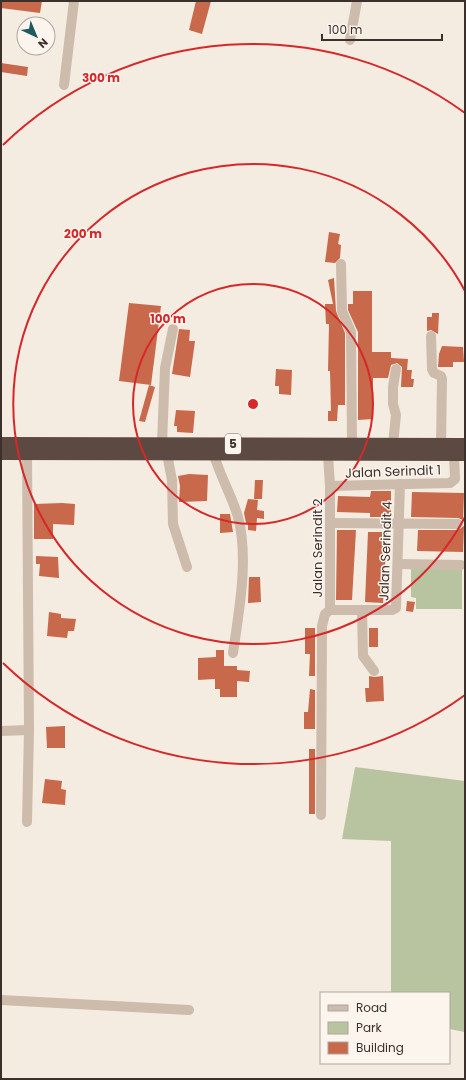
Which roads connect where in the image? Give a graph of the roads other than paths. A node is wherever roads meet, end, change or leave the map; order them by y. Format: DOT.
graph roads {
  1 [pos="74,1"];
  2 [pos="357,1"];
  3 [pos="350,40"];
  4 [pos="64,85"];
  5 [pos="341,264"];
  6 [pos="173,329"];
  7 [pos="431,336"];
  8 [pos="396,369"];
  9 [pos="1,443"];
  10 [pos="162,443"];
  11 [pos="352,444"];
  12 [pos="393,444"];
  13 [pos="441,444"];
  14 [pos="465,444"];
  15 [pos="1,454"];
  16 [pos="27,454"];
  17 [pos="167,454"];
  18 [pos="214,455"];
  19 [pos="328,455"];
  20 [pos="460,455"];
  21 [pos="400,484"];
  22 [pos="330,486"];
  23 [pos="330,523"];
  24 [pos="399,524"];
  25 [pos="458,524"];
  26 [pos="398,564"];
  27 [pos="461,565"];
  28 [pos="187,567"];
  29 [pos="331,609"];
  30 [pos="362,611"];
  31 [pos="233,653"];
  32 [pos="374,670"];
  33 [pos="29,730"];
  34 [pos="1,731"];
  35 [pos="321,816"];
  36 [pos="27,822"];
  37 [pos="1,1000"];
  38 [pos="189,1010"];
  1 -- 4 [label="street"];
  2 -- 3 [label="street"];
  5 -- 11 [label="street"];
  6 -- 10 [label="street"];
  7 -- 13 [label="street"];
  8 -- 12 [label="street"];
  9 -- 10 [label="highway, 5"];
  10 -- 11 [label="highway, 5"];
  11 -- 12 [label="highway, 5"];
  12 -- 13 [label="highway, 5"];
  13 -- 14 [label="highway, 5"];
  15 -- 16 [label="highway, 5"];
  16 -- 17 [label="highway, 5"];
  16 -- 33 [label="street"];
  17 -- 18 [label="highway, 5"];
  17 -- 28 [label="street"];
  18 -- 19 [label="highway, 5"];
  18 -- 31 [label="street"];
  19 -- 20 [label="highway, 5"];
  19 -- 22 [label="street, Jalan Serindit 2"];
  20 -- 21 [label="street, Jalan Serindit 1"];
  21 -- 22 [label="street, Jalan Serindit 1"];
  21 -- 24 [label="street, Jalan Serindit 4"];
  22 -- 23 [label="street, Jalan Serindit 2"];
  23 -- 24 [label="street"];
  23 -- 29 [label="street, Jalan Serindit 2"];
  24 -- 25 [label="street"];
  24 -- 26 [label="street, Jalan Serindit 4"];
  26 -- 27 [label="street"];
  26 -- 30 [label="street, Jalan Serindit 4"];
  29 -- 30 [label="street, Jalan Serindit 2"];
  29 -- 35 [label="street"];
  30 -- 32 [label="street"];
  33 -- 34 [label="street"];
  33 -- 36 [label="street"];
  37 -- 38 [label="street"];
}
